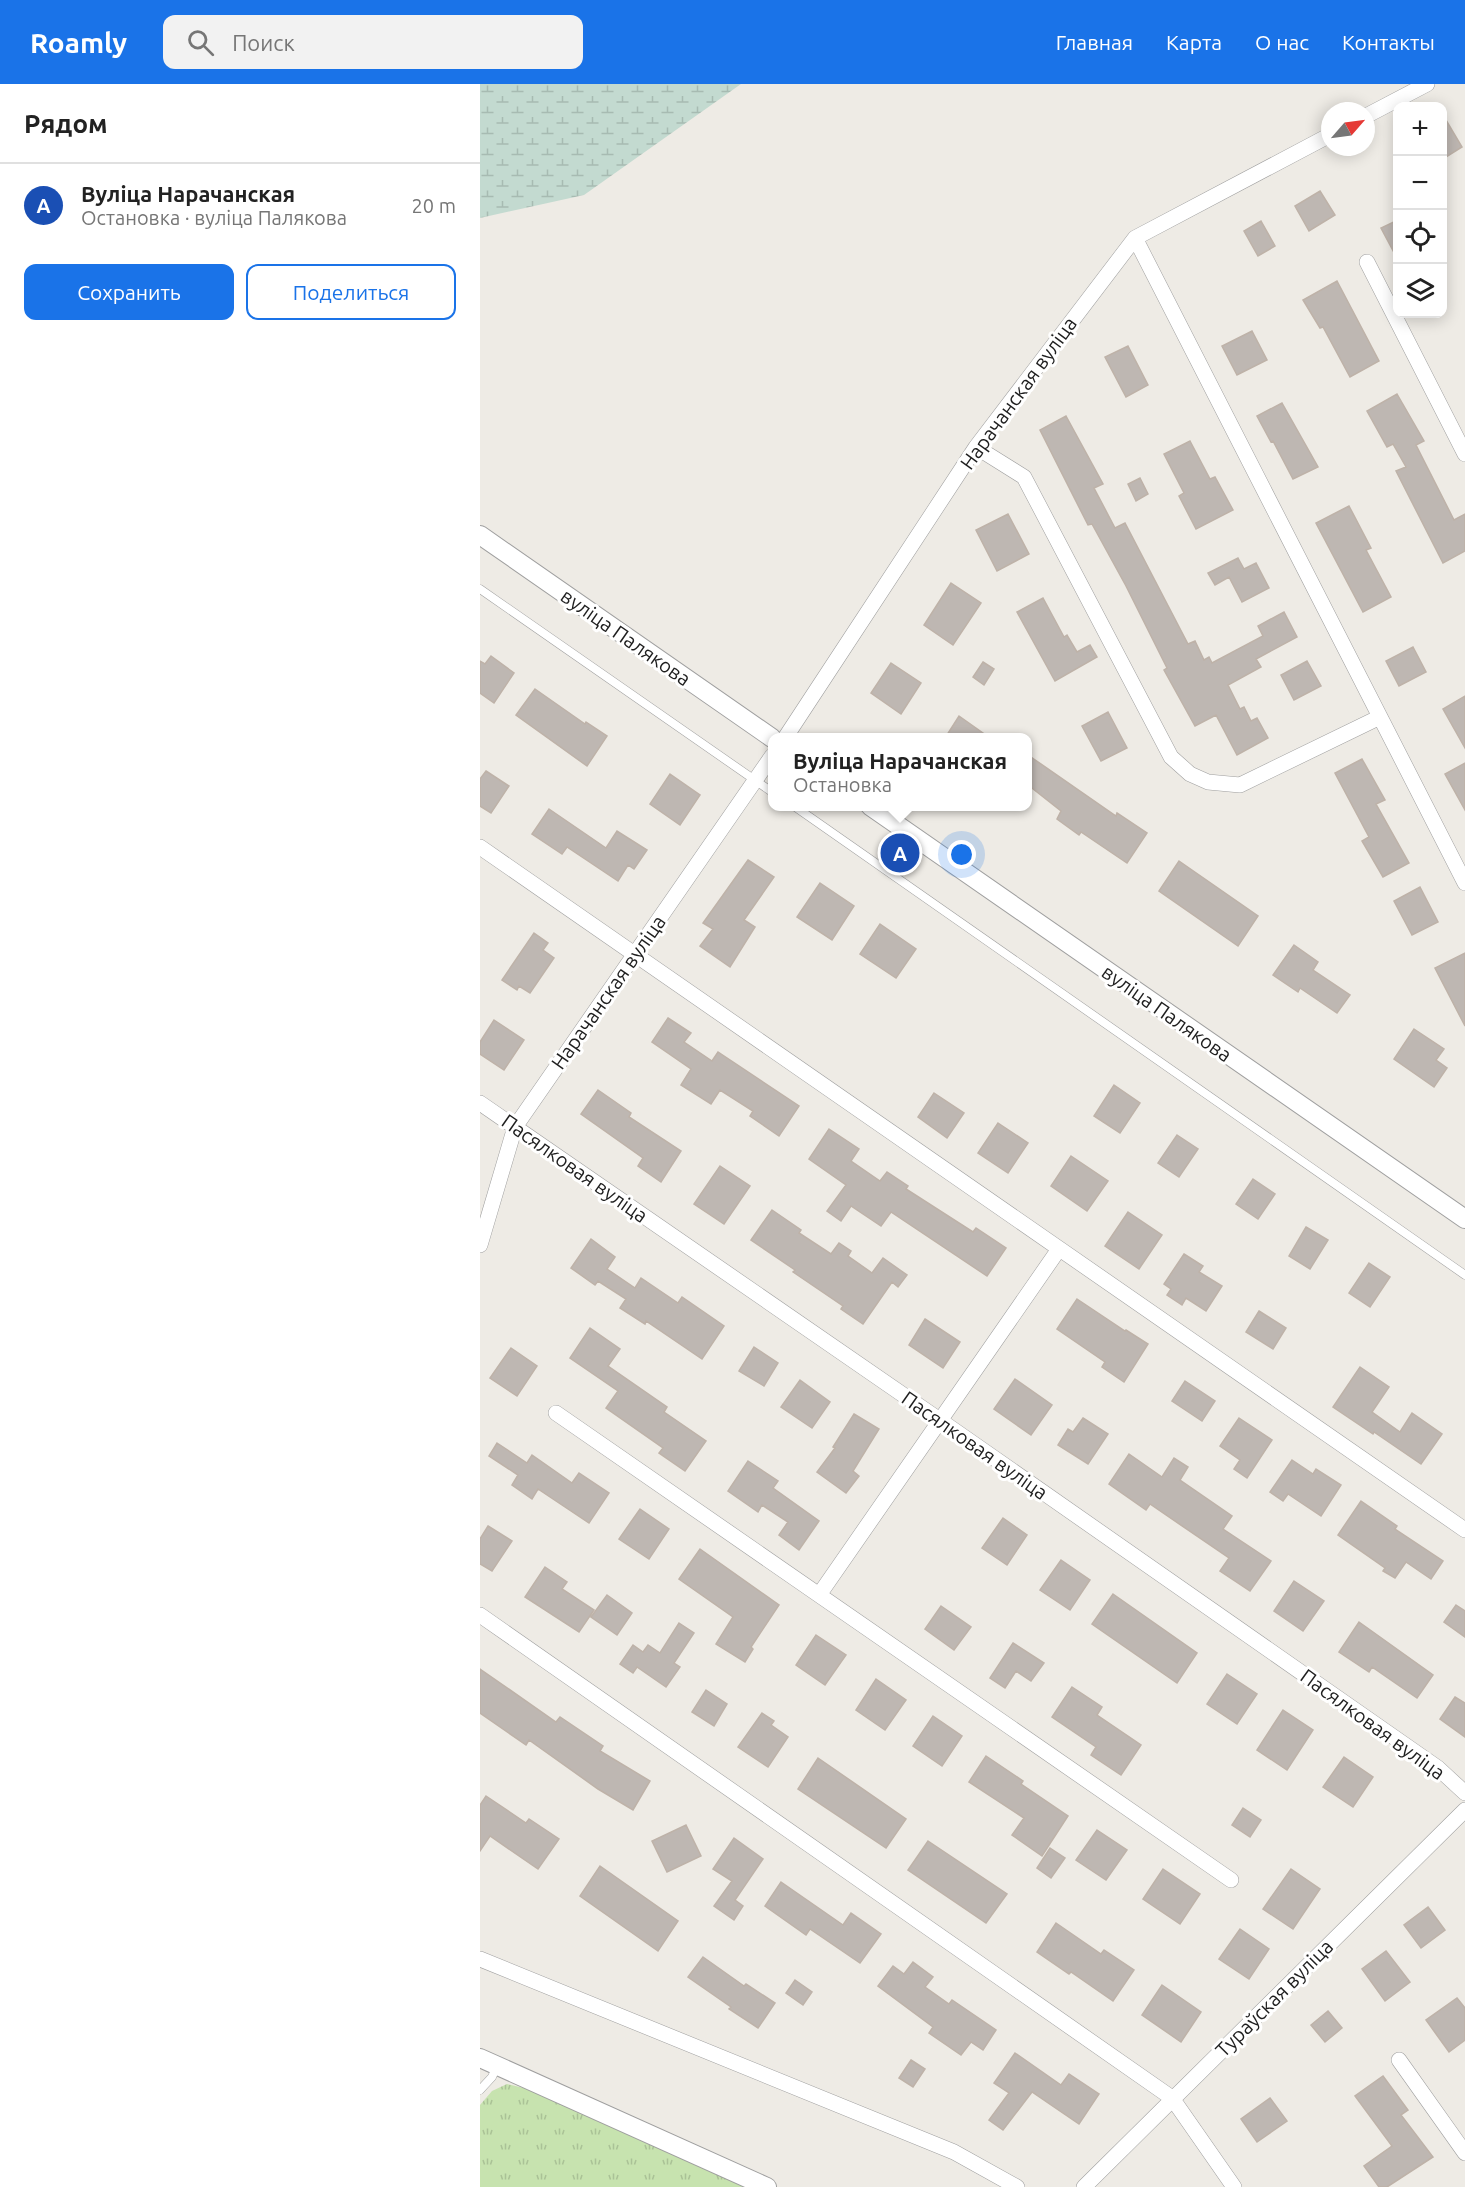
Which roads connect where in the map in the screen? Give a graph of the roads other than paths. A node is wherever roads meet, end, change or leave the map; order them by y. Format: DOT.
graph roads {
  1 [pos="1427,84"];
  2 [pos="1375,111"];
  3 [pos="1321,140"];
  4 [pos="1135,238"];
  5 [pos="1367,262"];
  6 [pos="976,447"];
  7 [pos="1465,454"];
  8 [pos="480,535"];
  9 [pos="480,589"];
  10 [pos="1380,717"];
  11 [pos="788,733"];
  12 [pos="768,735"];
  13 [pos="768,762"];
  14 [pos="756,780"];
  15 [pos="768,789"];
  16 [pos="800,811"];
  17 [pos="876,811"];
  18 [pos="480,848"];
  19 [pos="1465,884"];
  20 [pos="634,954"];
  21 [pos="480,1103"];
  22 [pos="515,1127"];
  23 [pos="1465,1219"];
  24 [pos="480,1245"];
  25 [pos="1059,1249"];
  26 [pos="1465,1275"];
  27 [pos="556,1413"];
  28 [pos="941,1421"];
  29 [pos="1465,1530"];
  30 [pos="819,1595"];
  31 [pos="480,1615"];
  32 [pos="1465,1792"];
  33 [pos="1465,1810"];
  34 [pos="1231,1880"];
  35 [pos="480,1959"];
  36 [pos="480,2058"];
  37 [pos="1399,2060"];
  38 [pos="497,2066"];
  39 [pos="480,2090"];
  40 [pos="1172,2098"];
  41 [pos="1465,2153"];
  42 [pos="767,2187"];
  43 [pos="1017,2187"];
  44 [pos="1084,2187"];
  45 [pos="1234,2187"];
  1 -- 2 [label="street"];
  3 -- 4 [label="street, Нарачанская вуліца"];
  4 -- 6 [label="street, Нарачанская вуліца"];
  4 -- 10 [label="street"];
  5 -- 7 [label="street"];
  6 -- 10 [label="street"];
  6 -- 11 [label="street, Нарачанская вуліца"];
  8 -- 12 [label="street, вуліца Палякова"];
  9 -- 14 [label="lane"];
  10 -- 19 [label="street"];
  13 -- 14 [label="street, Нарачанская вуліца"];
  14 -- 15 [label="lane"];
  14 -- 20 [label="street, Нарачанская вуліца"];
  16 -- 26 [label="lane"];
  17 -- 23 [label="street, вуліца Палякова"];
  18 -- 20 [label="street"];
  20 -- 22 [label="street, Нарачанская вуліца"];
  20 -- 25 [label="street"];
  21 -- 22 [label="street, Пасялковая вуліца"];
  22 -- 24 [label="street, Нарачанская вуліца"];
  22 -- 28 [label="street, Пасялковая вуліца"];
  25 -- 28 [label="street"];
  25 -- 29 [label="street"];
  27 -- 30 [label="street"];
  28 -- 30 [label="street"];
  28 -- 32 [label="street, Пасялковая вуліца"];
  30 -- 34 [label="street"];
  31 -- 40 [label="street"];
  33 -- 40 [label="street, Тураўская вуліца"];
  35 -- 43 [label="street"];
  36 -- 38 [label="street"];
  37 -- 41 [label="street"];
  38 -- 39 [label="lane"];
  38 -- 42 [label="street"];
  40 -- 44 [label="street, Тураўская вуліца"];
  40 -- 45 [label="street"];
}
